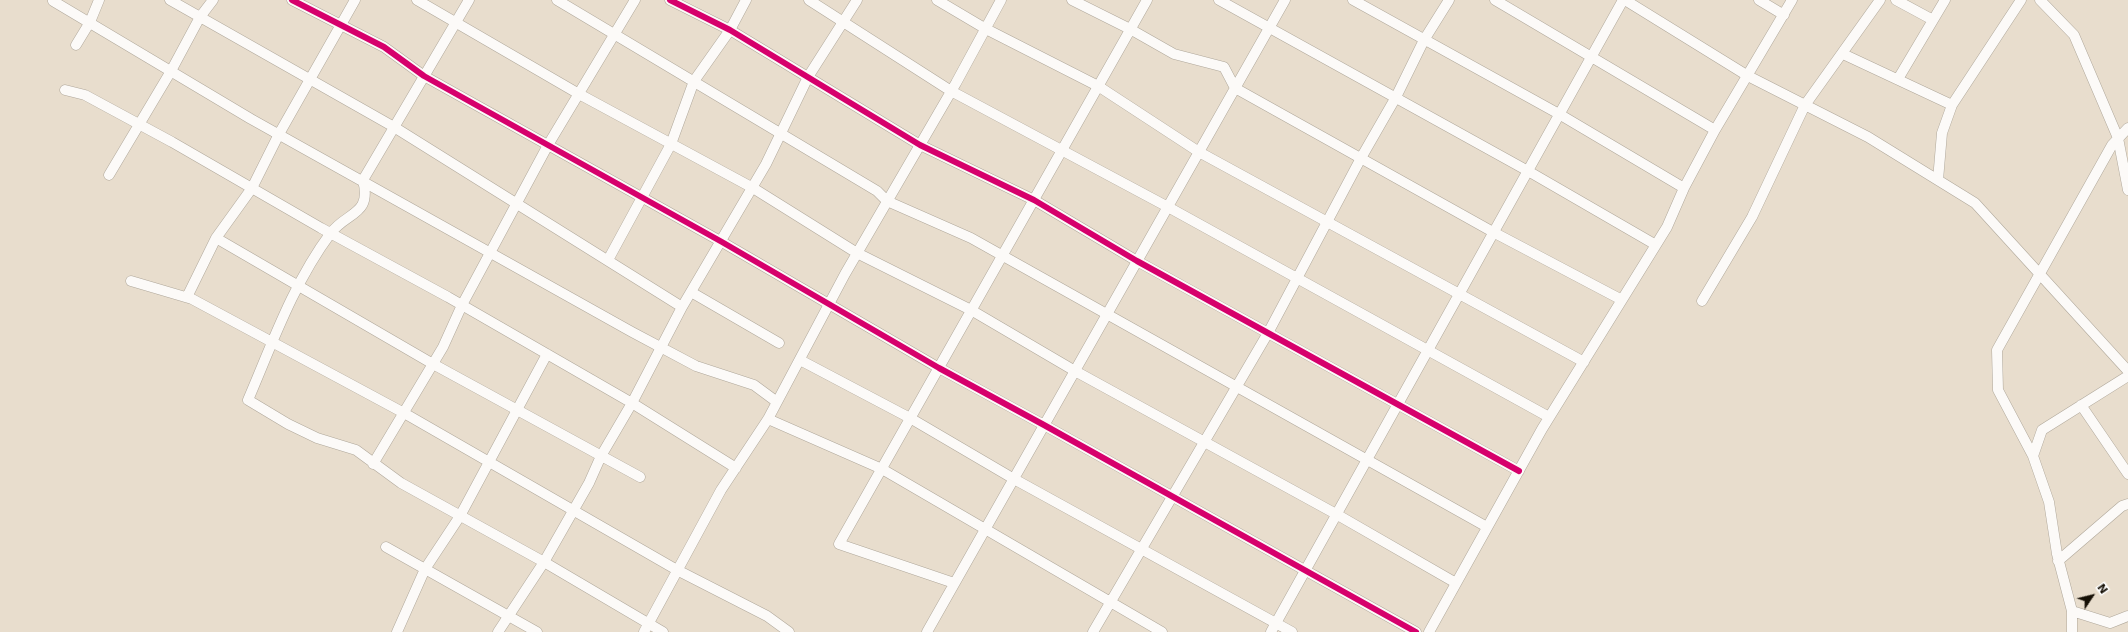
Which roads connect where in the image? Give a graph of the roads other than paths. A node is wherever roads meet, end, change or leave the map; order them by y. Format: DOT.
graph roads {
  1 [pos="53,0"];
  2 [pos="99,0"];
  3 [pos="170,0"];
  4 [pos="213,0"];
  5 [pos="292,0"];
  6 [pos="355,0"];
  7 [pos="417,0"];
  8 [pos="469,0"];
  9 [pos="557,0"];
  10 [pos="635,0"];
  11 [pos="670,0"];
  12 [pos="746,0"];
  13 [pos="809,0"];
  14 [pos="857,0"];
  15 [pos="937,0"];
  16 [pos="1001,0"];
  17 [pos="1072,0"];
  18 [pos="1147,0"];
  19 [pos="1219,0"];
  20 [pos="1285,0"];
  21 [pos="1353,0"];
  22 [pos="1449,0"];
  23 [pos="1495,0"];
  24 [pos="1624,0"];
  25 [pos="1759,0"];
  26 [pos="1792,0"];
  27 [pos="1880,0"];
  28 [pos="1896,0"];
  29 [pos="1945,0"];
  30 [pos="2021,0"];
  31 [pos="2044,1"];
  32 [pos="1784,16"];
  33 [pos="200,17"];
  34 [pos="1933,20"];
  35 [pos="90,22"];
  36 [pos="456,22"];
  37 [pos="844,22"];
  38 [pos="340,24"];
  39 [pos="1270,27"];
  40 [pos="986,29"];
  41 [pos="1130,29"];
  42 [pos="730,30"];
  43 [pos="615,34"];
  44 [pos="1424,40"];
  45 [pos="76,45"];
  46 [pos="1843,54"];
  47 [pos="1593,56"];
  48 [pos="171,71"];
  49 [pos="424,76"];
  50 [pos="1748,76"];
  51 [pos="808,77"];
  52 [pos="1898,79"];
  53 [pos="311,80"];
  54 [pos="694,81"];
  55 [pos="1098,86"];
  56 [pos="1235,88"];
  57 [pos="65,90"];
  58 [pos="951,91"];
  59 [pos="579,94"];
  60 [pos="1396,97"];
  61 [pos="1806,105"];
  62 [pos="1952,105"];
  63 [pos="1559,114"];
  64 [pos="139,124"];
  65 [pos="394,127"];
  66 [pos="2128,128"];
  67 [pos="1715,130"];
  68 [pos="781,133"];
  69 [pos="279,134"];
  70 [pos="2118,138"];
  71 [pos="671,144"];
  72 [pos="548,145"];
  73 [pos="920,145"];
  74 [pos="1062,150"];
  75 [pos="1199,152"];
  76 [pos="1361,158"];
  77 [pos="1528,170"];
  78 [pos="109,175"];
  79 [pos="363,180"];
  80 [pos="1938,180"];
  81 [pos="252,188"];
  82 [pos="753,188"];
  83 [pos="1684,188"];
  84 [pos="2128,190"];
  85 [pos="642,197"];
  86 [pos="1034,200"];
  87 [pos="888,201"];
  88 [pos="518,204"];
  89 [pos="1168,207"];
  90 [pos="1328,222"];
  91 [pos="1493,232"];
  92 [pos="331,233"];
  93 [pos="216,238"];
  94 [pos="722,242"];
  95 [pos="1656,245"];
  96 [pos="490,252"];
  97 [pos="857,253"];
  98 [pos="1002,256"];
  99 [pos="608,260"];
  100 [pos="1137,261"];
  101 [pos="2038,274"];
  102 [pos="1298,279"];
  103 [pos="131,281"];
  104 [pos="298,285"];
  105 [pos="691,292"];
  106 [pos="1459,293"];
  107 [pos="187,297"];
  108 [pos="1622,300"];
  109 [pos="1702,301"];
  110 [pos="462,305"];
  111 [pos="828,305"];
  112 [pos="682,307"];
  113 [pos="972,310"];
  114 [pos="1107,315"];
  115 [pos="1268,333"];
  116 [pos="273,342"];
  117 [pos="779,343"];
  118 [pos="660,347"];
  119 [pos="1427,350"];
  120 [pos="547,354"];
  121 [pos="800,360"];
  122 [pos="1584,362"];
  123 [pos="433,364"];
  124 [pos="938,368"];
  125 [pos="1075,371"];
  126 [pos="2128,371"];
  127 [pos="2128,376"];
  128 [pos="1237,388"];
  129 [pos="777,402"];
  130 [pos="632,403"];
  131 [pos="1397,405"];
  132 [pos="2081,405"];
  133 [pos="516,410"];
  134 [pos="404,413"];
  135 [pos="1550,417"];
  136 [pos="910,418"];
  137 [pos="768,420"];
  138 [pos="1044,425"];
  139 [pos="1204,442"];
  140 [pos="601,456"];
  141 [pos="2034,456"];
  142 [pos="1366,460"];
  143 [pos="488,462"];
  144 [pos="373,464"];
  145 [pos="736,468"];
  146 [pos="882,469"];
  147 [pos="1519,471"];
  148 [pos="2128,474"];
  149 [pos="640,477"];
  150 [pos="1014,479"];
  151 [pos="1172,496"];
  152 [pos="2128,504"];
  153 [pos="572,510"];
  154 [pos="1336,514"];
  155 [pos="460,516"];
  156 [pos="1487,527"];
  157 [pos="985,530"];
  158 [pos="386,547"];
  159 [pos="1141,549"];
  160 [pos="2058,561"];
  161 [pos="544,562"];
  162 [pos="425,569"];
  163 [pos="677,570"];
  164 [pos="1305,571"];
  165 [pos="954,583"];
  166 [pos="1456,584"];
  167 [pos="1110,602"];
  168 [pos="2072,611"];
  169 [pos="508,615"];
  170 [pos="2128,616"];
  171 [pos="1276,623"];
  172 [pos="646,628"];
  173 [pos="397,632"];
  174 [pos="498,632"];
  175 [pos="537,632"];
  176 [pos="663,632"];
  177 [pos="790,632"];
  178 [pos="927,632"];
  179 [pos="1093,632"];
  180 [pos="1162,632"];
  181 [pos="1270,632"];
  182 [pos="1292,632"];
  183 [pos="1416,632"];
  184 [pos="1429,632"];
  185 [pos="2072,632"];
  1 -- 35 [label="street"];
  2 -- 35 [label="street"];
  3 -- 33 [label="street"];
  4 -- 33 [label="street"];
  5 -- 38 [label="street"];
  6 -- 38 [label="street"];
  7 -- 36 [label="street"];
  8 -- 36 [label="street"];
  9 -- 43 [label="street"];
  10 -- 43 [label="street"];
  11 -- 42 [label="street"];
  12 -- 42 [label="street"];
  13 -- 37 [label="street"];
  14 -- 37 [label="street"];
  15 -- 40 [label="street"];
  16 -- 40 [label="street"];
  17 -- 41 [label="street"];
  18 -- 41 [label="street"];
  19 -- 39 [label="street"];
  20 -- 39 [label="street"];
  21 -- 44 [label="street"];
  22 -- 44 [label="street"];
  23 -- 47 [label="street"];
  24 -- 47 [label="street"];
  24 -- 50 [label="street"];
  25 -- 32 [label="street"];
  26 -- 32 [label="street"];
  27 -- 46 [label="street"];
  28 -- 34 [label="street"];
  29 -- 34 [label="street"];
  30 -- 62 [label="street"];
  31 -- 70 [label="street"];
  32 -- 50 [label="street"];
  33 -- 48 [label="street"];
  33 -- 53 [label="street"];
  34 -- 52 [label="street"];
  35 -- 45 [label="street"];
  35 -- 48 [label="street"];
  36 -- 49 [label="street"];
  36 -- 59 [label="street"];
  37 -- 51 [label="street"];
  37 -- 58 [label="street"];
  38 -- 49 [label="street"];
  38 -- 53 [label="street"];
  39 -- 56 [label="street"];
  39 -- 60 [label="street"];
  40 -- 55 [label="street"];
  40 -- 58 [label="street"];
  41 -- 55 [label="street"];
  41 -- 56 [label="street"];
  42 -- 51 [label="street"];
  42 -- 54 [label="street"];
  43 -- 54 [label="street"];
  43 -- 59 [label="street"];
  44 -- 60 [label="street"];
  44 -- 63 [label="street"];
  46 -- 52 [label="street"];
  46 -- 61 [label="street"];
  47 -- 63 [label="street"];
  47 -- 67 [label="street"];
  48 -- 64 [label="street"];
  48 -- 69 [label="street"];
  49 -- 65 [label="street"];
  49 -- 72 [label="street"];
  50 -- 61 [label="street"];
  50 -- 67 [label="street"];
  51 -- 68 [label="street"];
  51 -- 73 [label="street"];
  52 -- 62 [label="street"];
  53 -- 65 [label="street"];
  53 -- 69 [label="street"];
  54 -- 68 [label="street"];
  54 -- 71 [label="street"];
  55 -- 74 [label="street"];
  55 -- 75 [label="street"];
  56 -- 75 [label="street"];
  56 -- 76 [label="street"];
  57 -- 64 [label="street"];
  58 -- 73 [label="street"];
  58 -- 74 [label="street"];
  59 -- 71 [label="street"];
  59 -- 72 [label="street"];
  60 -- 76 [label="street"];
  60 -- 77 [label="street"];
  61 -- 80 [label="street"];
  61 -- 109 [label="street"];
  62 -- 80 [label="street"];
  63 -- 77 [label="street"];
  63 -- 83 [label="street"];
  64 -- 78 [label="street"];
  64 -- 81 [label="street"];
  65 -- 79 [label="street"];
  65 -- 88 [label="street"];
  66 -- 70 [label="street"];
  67 -- 83 [label="street"];
  68 -- 82 [label="street"];
  68 -- 87 [label="street"];
  69 -- 79 [label="street"];
  69 -- 81 [label="street"];
  70 -- 84 [label="street"];
  70 -- 101 [label="street"];
  71 -- 82 [label="street"];
  71 -- 85 [label="street"];
  72 -- 85 [label="street"];
  72 -- 88 [label="street"];
  73 -- 86 [label="street"];
  73 -- 87 [label="street"];
  74 -- 86 [label="street"];
  74 -- 89 [label="street"];
  75 -- 89 [label="street"];
  75 -- 90 [label="street"];
  76 -- 90 [label="street"];
  76 -- 91 [label="street"];
  77 -- 91 [label="street"];
  77 -- 95 [label="street"];
  79 -- 92 [label="street"];
  79 -- 96 [label="street"];
  80 -- 101 [label="street"];
  81 -- 92 [label="street"];
  81 -- 93 [label="street"];
  82 -- 94 [label="street"];
  82 -- 97 [label="street"];
  83 -- 95 [label="street"];
  85 -- 94 [label="street"];
  85 -- 99 [label="street"];
  86 -- 98 [label="street"];
  86 -- 100 [label="street"];
  87 -- 97 [label="street"];
  87 -- 98 [label="street"];
  88 -- 96 [label="street"];
  88 -- 99 [label="street"];
  89 -- 100 [label="street"];
  89 -- 102 [label="street"];
  90 -- 102 [label="street"];
  90 -- 106 [label="street"];
  91 -- 106 [label="street"];
  91 -- 108 [label="street"];
  92 -- 104 [label="street"];
  92 -- 110 [label="street"];
  93 -- 104 [label="street"];
  93 -- 107 [label="street"];
  94 -- 105 [label="street"];
  94 -- 111 [label="street"];
  95 -- 108 [label="street"];
  96 -- 110 [label="street"];
  96 -- 118 [label="street"];
  97 -- 111 [label="street"];
  97 -- 113 [label="street"];
  98 -- 113 [label="street"];
  98 -- 114 [label="street"];
  99 -- 112 [label="street"];
  100 -- 114 [label="street"];
  100 -- 115 [label="street"];
  101 -- 126 [label="street"];
  101 -- 141 [label="street"];
  102 -- 115 [label="street"];
  102 -- 119 [label="street"];
  103 -- 107 [label="street"];
  104 -- 116 [label="street"];
  104 -- 123 [label="street"];
  105 -- 112 [label="street"];
  105 -- 117 [label="street"];
  106 -- 119 [label="street"];
  106 -- 122 [label="street"];
  107 -- 116 [label="street"];
  108 -- 122 [label="street"];
  110 -- 120 [label="street"];
  110 -- 123 [label="street"];
  111 -- 121 [label="street"];
  111 -- 124 [label="street"];
  112 -- 118 [label="street"];
  113 -- 124 [label="street"];
  113 -- 125 [label="street"];
  114 -- 125 [label="street"];
  114 -- 128 [label="street"];
  115 -- 128 [label="street"];
  115 -- 131 [label="street"];
  116 -- 134 [label="street"];
  116 -- 144 [label="street"];
  118 -- 129 [label="street"];
  118 -- 130 [label="street"];
  119 -- 131 [label="street"];
  119 -- 135 [label="street"];
  120 -- 130 [label="street"];
  120 -- 133 [label="street"];
  121 -- 129 [label="street"];
  121 -- 136 [label="street"];
  122 -- 135 [label="street"];
  123 -- 133 [label="street"];
  123 -- 134 [label="street"];
  124 -- 136 [label="street"];
  124 -- 138 [label="street"];
  125 -- 138 [label="street"];
  125 -- 139 [label="street"];
  127 -- 132 [label="street"];
  128 -- 139 [label="street"];
  128 -- 142 [label="street"];
  129 -- 137 [label="street"];
  130 -- 140 [label="street"];
  130 -- 145 [label="street"];
  131 -- 142 [label="street"];
  131 -- 147 [label="street"];
  132 -- 141 [label="street"];
  132 -- 148 [label="street"];
  133 -- 140 [label="street"];
  133 -- 143 [label="street"];
  134 -- 143 [label="street"];
  134 -- 144 [label="street"];
  135 -- 147 [label="street"];
  136 -- 146 [label="street"];
  136 -- 150 [label="street"];
  137 -- 145 [label="street"];
  137 -- 146 [label="street"];
  138 -- 150 [label="street"];
  138 -- 151 [label="street"];
  139 -- 151 [label="street"];
  139 -- 154 [label="street"];
  140 -- 149 [label="street"];
  140 -- 153 [label="street"];
  141 -- 160 [label="street"];
  142 -- 154 [label="street"];
  142 -- 156 [label="street"];
  143 -- 153 [label="street"];
  143 -- 155 [label="street"];
  144 -- 155 [label="street"];
  145 -- 163 [label="street"];
  146 -- 157 [label="street"];
  146 -- 165 [label="street"];
  147 -- 156 [label="street"];
  150 -- 157 [label="street"];
  150 -- 159 [label="street"];
  151 -- 159 [label="street"];
  151 -- 164 [label="street"];
  152 -- 160 [label="street"];
  153 -- 161 [label="street"];
  153 -- 163 [label="street"];
  154 -- 164 [label="street"];
  154 -- 166 [label="street"];
  155 -- 161 [label="street"];
  155 -- 162 [label="street"];
  156 -- 166 [label="street"];
  157 -- 165 [label="street"];
  157 -- 167 [label="street"];
  158 -- 162 [label="street"];
  159 -- 167 [label="street"];
  159 -- 171 [label="street"];
  160 -- 168 [label="street"];
  161 -- 169 [label="street"];
  161 -- 172 [label="street"];
  162 -- 169 [label="street"];
  162 -- 173 [label="street"];
  163 -- 172 [label="street"];
  163 -- 177 [label="street"];
  164 -- 171 [label="street"];
  164 -- 183 [label="street"];
  165 -- 178 [label="street"];
  166 -- 184 [label="street"];
  167 -- 179 [label="street"];
  167 -- 180 [label="street"];
  168 -- 170 [label="street"];
  168 -- 185 [label="street"];
  169 -- 174 [label="street"];
  169 -- 175 [label="street"];
  171 -- 181 [label="street"];
  171 -- 182 [label="street"];
  172 -- 176 [label="street"];
}
